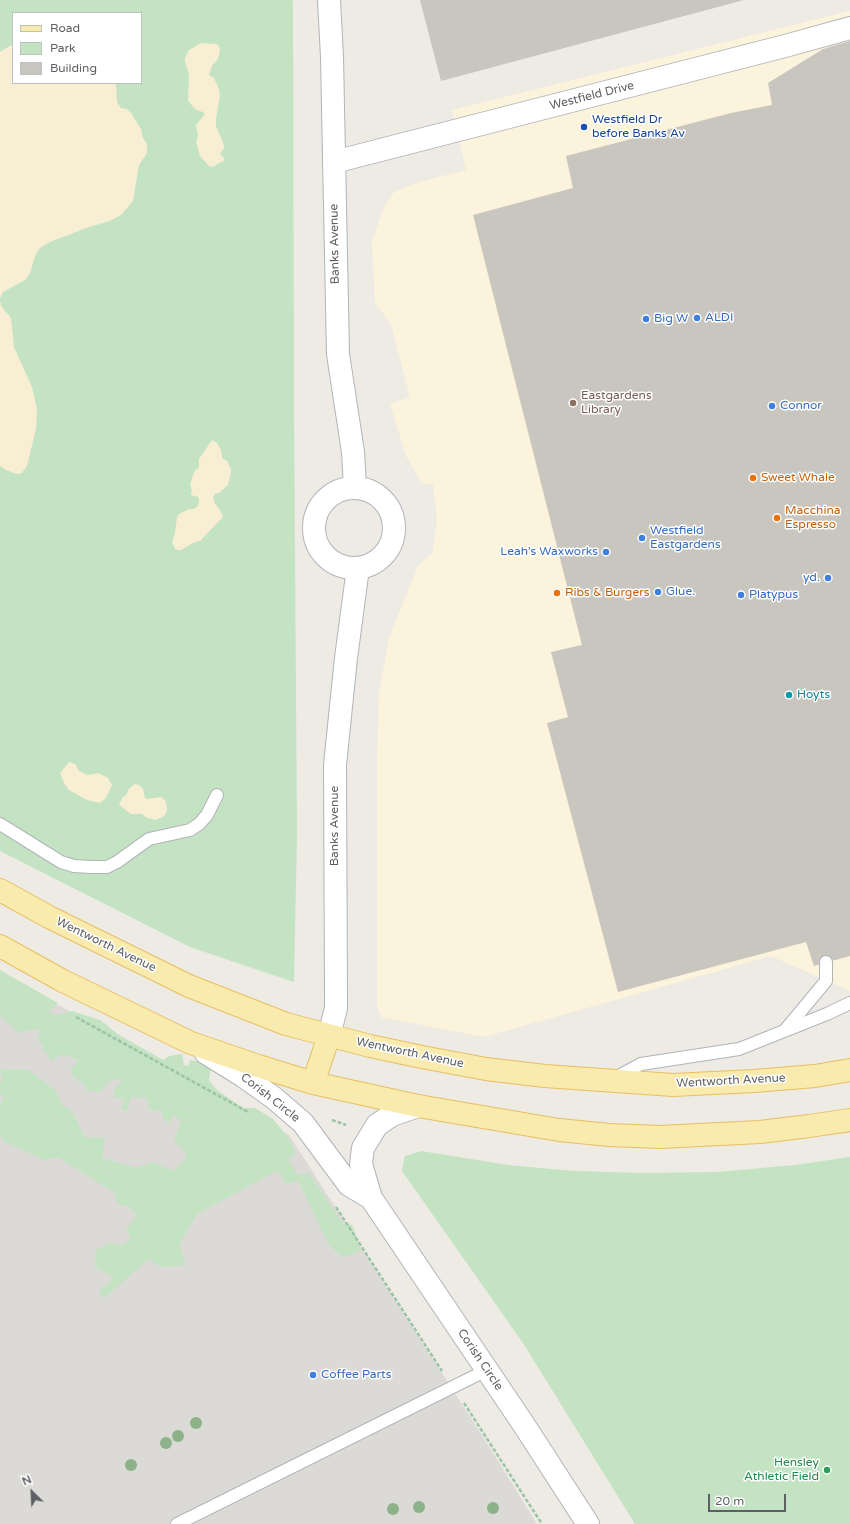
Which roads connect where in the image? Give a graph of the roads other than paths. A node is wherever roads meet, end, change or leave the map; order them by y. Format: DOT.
graph roads {
  1 [pos="329,0"];
  2 [pos="850,28"];
  3 [pos="334,162"];
  4 [pos="355,487"];
  5 [pos="358,568"];
  6 [pos="217,795"];
  7 [pos="0,824"];
  8 [pos="0,890"];
  9 [pos="0,946"];
  10 [pos="826,962"];
  11 [pos="850,1003"];
  12 [pos="785,1030"];
  13 [pos="329,1036"];
  14 [pos="191,1043"];
  15 [pos="850,1070"];
  16 [pos="610,1080"];
  17 [pos="313,1083"];
  18 [pos="418,1106"];
  19 [pos="850,1120"];
  20 [pos="371,1198"];
  21 [pos="487,1370"];
  22 [pos="177,1524"];
  23 [pos="588,1524"];
  1 -- 3 [label="street, Banks Avenue"];
  2 -- 3 [label="street, Westfield Drive"];
  3 -- 4 [label="street, Banks Avenue"];
  4 -- 5 [label="street"];
  4 -- 5 [label="street"];
  5 -- 13 [label="street, Banks Avenue"];
  6 -- 7 [label="lane"];
  8 -- 13 [label="main road, Wentworth Avenue"];
  9 -- 14 [label="main road"];
  10 -- 12 [label="lane"];
  11 -- 12 [label="lane"];
  12 -- 16 [label="lane"];
  13 -- 16 [label="main road, Wentworth Avenue"];
  13 -- 17 [label="main road, Banks Avenue"];
  14 -- 17 [label="main road"];
  14 -- 20 [label="street, Corish Circle"];
  15 -- 16 [label="main road, Wentworth Avenue"];
  17 -- 18 [label="main road"];
  18 -- 19 [label="main road"];
  18 -- 20 [label="street, Corish Circle"];
  20 -- 21 [label="street, Corish Circle"];
  21 -- 22 [label="lane"];
  21 -- 23 [label="street, Corish Circle"];
}
